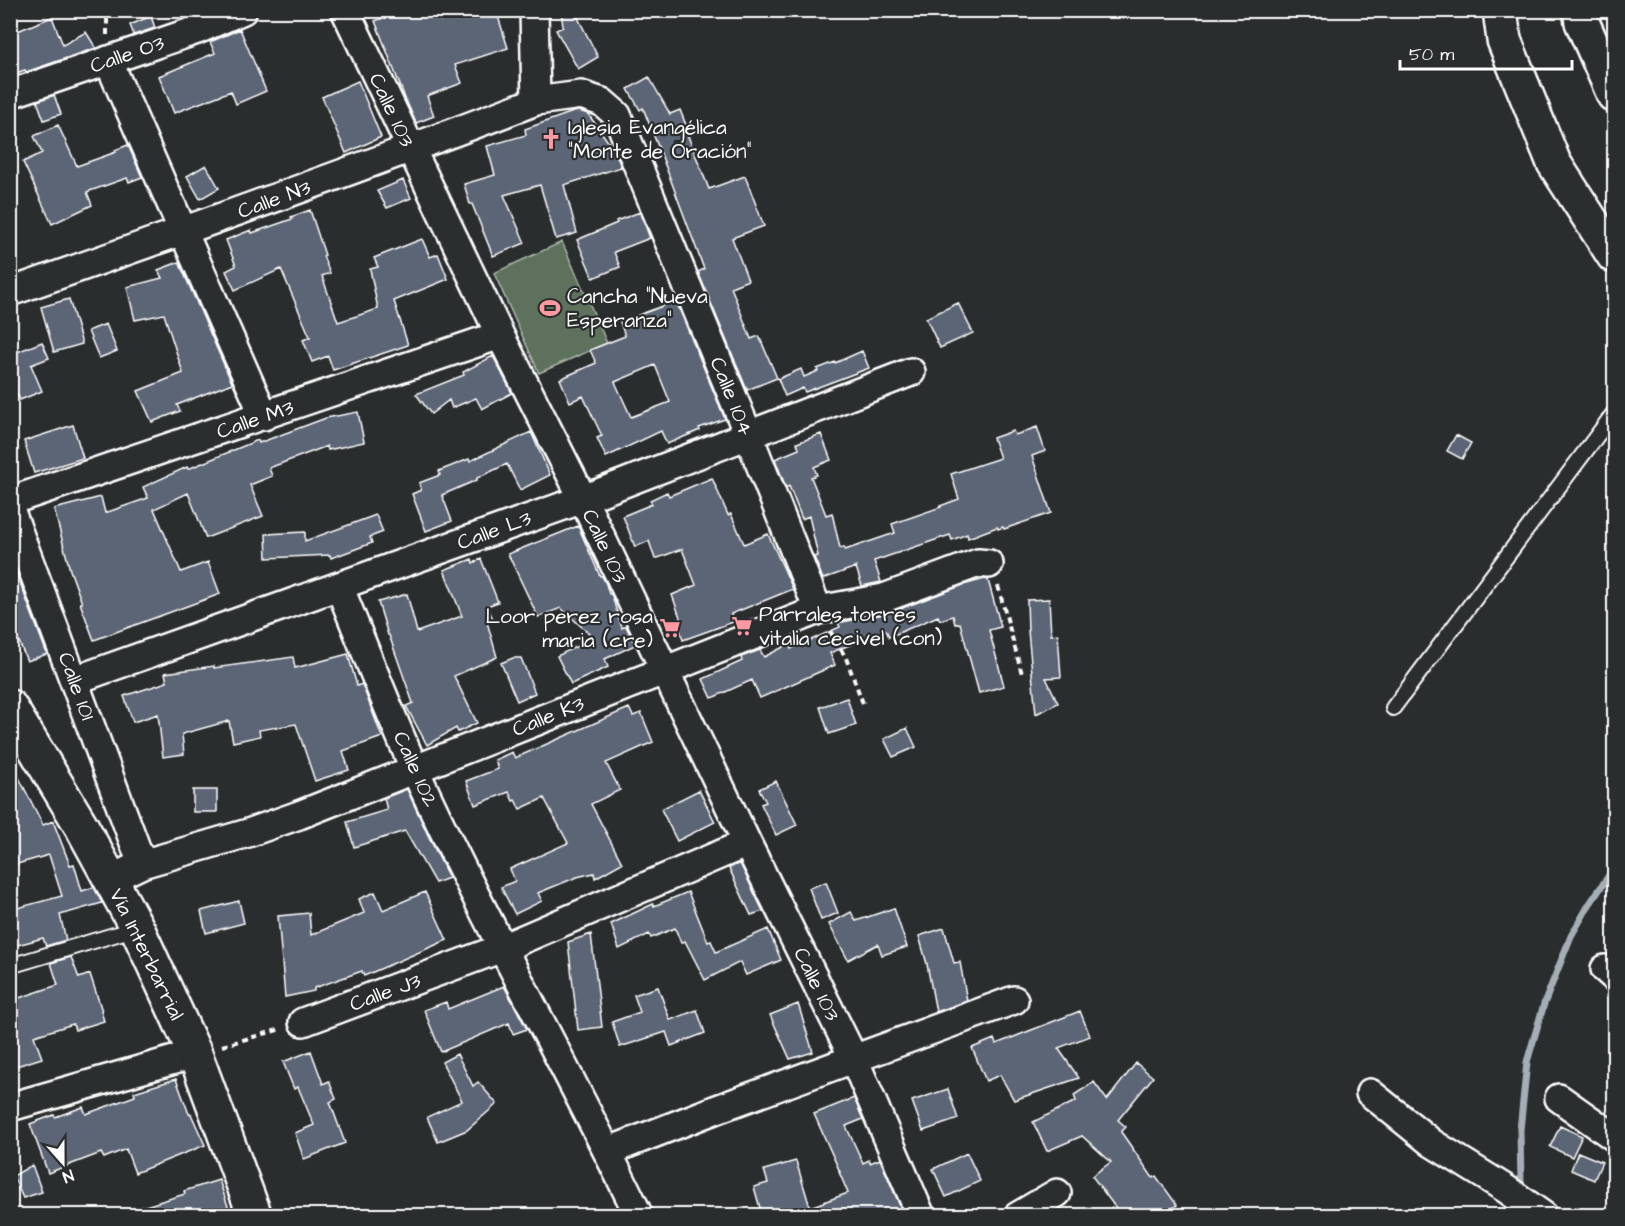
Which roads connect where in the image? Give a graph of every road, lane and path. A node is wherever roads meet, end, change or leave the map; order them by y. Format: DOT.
graph roads {
  1 [pos="243,10"];
  2 [pos="345,10"];
  3 [pos="534,10"];
  4 [pos="1500,10"];
  5 [pos="1580,10"];
  6 [pos="108,60"];
  7 [pos="10,94"];
  8 [pos="1614,95"];
  9 [pos="536,100"];
  10 [pos="410,149"];
  11 [pos="183,232"];
  12 [pos="1614,256"];
  13 [pos="10,292"];
  14 [pos="500,335"];
  15 [pos="911,372"];
  16 [pos="1614,412"];
  17 [pos="264,416"];
  18 [pos="748,434"];
  19 [pos="583,499"];
  20 [pos="10,501"];
  21 [pos="10,509"];
  22 [pos="988,564"];
  23 [pos="339,586"];
  24 [pos="818,610"];
  25 [pos="663,670"];
  26 [pos="1022,674"];
  27 [pos="75,680"];
  28 [pos="864,706"];
  29 [pos="10,707"];
  30 [pos="1393,708"];
  31 [pos="415,770"];
  32 [pos="747,843"];
  33 [pos="142,864"];
  34 [pos="111,879"];
  35 [pos="137,928"];
  36 [pos="502,948"];
  37 [pos="10,966"];
  38 [pos="1014,1000"];
  39 [pos="303,1022"];
  40 [pos="195,1054"];
  41 [pos="854,1059"];
  42 [pos="1370,1093"];
  43 [pos="1559,1098"];
  44 [pos="10,1107"];
  45 [pos="1614,1137"];
  46 [pos="609,1151"];
  47 [pos="1057,1193"];
  48 [pos="255,1215"];
  49 [pos="639,1215"];
  50 [pos="921,1215"];
  51 [pos="1018,1215"];
  52 [pos="1544,1215"];
  1 -- 6 [label="street, Calle O3"];
  2 -- 10 [label="street, Calle 103"];
  3 -- 9 [label="street"];
  4 -- 12 [label="main road"];
  5 -- 8 [label="main road"];
  6 -- 7 [label="street, Calle O3"];
  6 -- 11 [label="street"];
  9 -- 10 [label="street, Calle N3"];
  9 -- 18 [label="street, Calle 104"];
  10 -- 11 [label="street, Calle N3"];
  10 -- 14 [label="street, Calle 103"];
  11 -- 13 [label="street, Calle N3"];
  11 -- 17 [label="street"];
  14 -- 17 [label="street, Calle M3"];
  14 -- 19 [label="street, Calle 103"];
  15 -- 18 [label="street, Calle L3"];
  16 -- 30 [label="lane"];
  17 -- 20 [label="street, Calle M3"];
  18 -- 19 [label="street, Calle L3"];
  18 -- 24 [label="street, Calle 104"];
  19 -- 23 [label="street, Calle L3"];
  19 -- 25 [label="street, Calle 103"];
  21 -- 27 [label="street, Calle 101"];
  22 -- 24 [label="street, Calle K3"];
  22 -- 26 [label="path"];
  23 -- 27 [label="street, Calle L3"];
  23 -- 31 [label="street, Calle 102"];
  24 -- 25 [label="street, Calle K3"];
  24 -- 28 [label="path"];
  25 -- 31 [label="street, Calle K3"];
  25 -- 32 [label="street, Calle 103"];
  27 -- 33 [label="street, Calle 101"];
  29 -- 34 [label="main road, Vía Interbarrial"];
  31 -- 33 [label="street, Calle K3"];
  31 -- 36 [label="street, Calle 102"];
  32 -- 36 [label="street, Calle J3"];
  32 -- 41 [label="street, Calle 103"];
  33 -- 34 [label="street, Calle K3"];
  34 -- 35 [label="main road, Vía Interbarrial"];
  35 -- 37 [label="lane"];
  35 -- 40 [label="main road, Vía Interbarrial"];
  36 -- 39 [label="street, Calle J3"];
  36 -- 46 [label="street, Calle 102"];
  38 -- 41 [label="street"];
  39 -- 40 [label="path"];
  40 -- 44 [label="street"];
  40 -- 48 [label="main road, Vía Interbarrial"];
  41 -- 46 [label="street"];
  41 -- 50 [label="street, Calle 103"];
  42 -- 52 [label="street"];
  43 -- 45 [label="street"];
  46 -- 49 [label="street, Calle 102"];
  47 -- 51 [label="street"];
}
